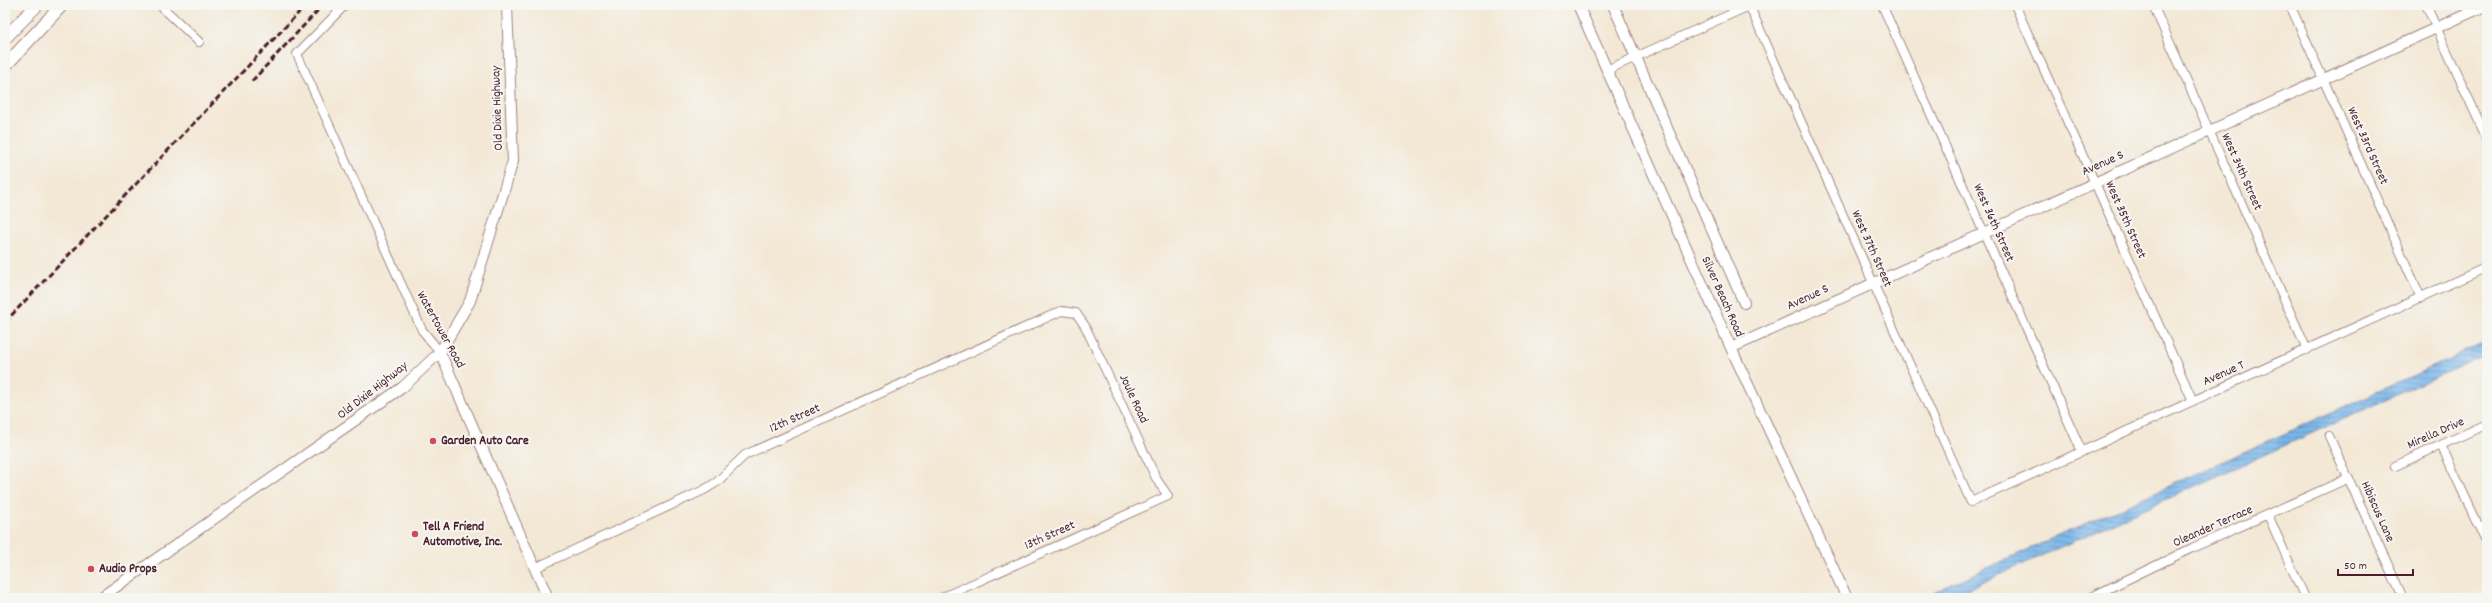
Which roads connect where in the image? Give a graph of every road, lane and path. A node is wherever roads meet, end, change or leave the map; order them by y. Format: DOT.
graph roads {
  1 [pos="37,5"];
  2 [pos="62,5"];
  3 [pos="160,5"];
  4 [pos="345,5"];
  5 [pos="507,5"];
  6 [pos="1578,5"];
  7 [pos="1613,5"];
  8 [pos="1749,5"];
  9 [pos="1882,5"];
  10 [pos="2015,5"];
  11 [pos="2153,5"];
  12 [pos="2290,5"];
  13 [pos="2426,5"];
  14 [pos="2487,5"];
  15 [pos="2437,28"];
  16 [pos="5,38"];
  17 [pos="199,42"];
  18 [pos="1637,58"];
  19 [pos="6,62"];
  20 [pos="1607,70"];
  21 [pos="2323,79"];
  22 [pos="2209,131"];
  23 [pos="2487,139"];
  24 [pos="2095,183"];
  25 [pos="1984,233"];
  26 [pos="2487,268"];
  27 [pos="1873,283"];
  28 [pos="2421,298"];
  29 [pos="1744,303"];
  30 [pos="1076,313"];
  31 [pos="1731,348"];
  32 [pos="2307,350"];
  33 [pos="440,352"];
  34 [pos="2193,401"];
  35 [pos="2487,424"];
  36 [pos="2329,436"];
  37 [pos="2441,445"];
  38 [pos="2082,452"];
  39 [pos="2395,466"];
  40 [pos="2349,478"];
  41 [pos="1168,496"];
  42 [pos="1971,502"];
  43 [pos="2268,515"];
  44 [pos="2487,544"];
  45 [pos="535,568"];
  46 [pos="955,595"];
  47 [pos="100,598"];
  48 [pos="548,598"];
  49 [pos="941,598"];
  50 [pos="1847,598"];
  51 [pos="2088,598"];
  52 [pos="2305,598"];
  53 [pos="2403,598"];
  1 -- 16 [label="main road"];
  2 -- 19 [label="main road"];
  3 -- 17 [label="street"];
  4 -- 33 [label="street, Watertower Road"];
  5 -- 33 [label="street, Old Dixie Highway"];
  6 -- 20 [label="street, Silver Beach Road"];
  7 -- 18 [label="street, Silver Beach Road"];
  8 -- 18 [label="street"];
  8 -- 27 [label="street, West 37th Street"];
  9 -- 25 [label="street, West 36th Street"];
  10 -- 24 [label="street, West 35th Street"];
  11 -- 22 [label="street, West 34th Street"];
  12 -- 21 [label="street, West 33rd Street"];
  13 -- 15 [label="street"];
  14 -- 15 [label="street, Avenue S"];
  15 -- 21 [label="street, Avenue S"];
  15 -- 23 [label="street"];
  18 -- 20 [label="street"];
  18 -- 29 [label="street, Silver Beach Road"];
  20 -- 31 [label="street, Silver Beach Road"];
  21 -- 22 [label="street, Avenue S"];
  21 -- 28 [label="street, West 33rd Street"];
  22 -- 24 [label="street, Avenue S"];
  22 -- 32 [label="street, West 34th Street"];
  24 -- 25 [label="street, Avenue S"];
  24 -- 34 [label="street, West 35th Street"];
  25 -- 27 [label="street, Avenue S"];
  25 -- 38 [label="street, West 36th Street"];
  26 -- 28 [label="street, Avenue T"];
  27 -- 31 [label="street, Avenue S"];
  27 -- 42 [label="street, West 37th Street"];
  28 -- 32 [label="street, Avenue T"];
  30 -- 41 [label="street, Joule Road"];
  30 -- 45 [label="street, 12th Street"];
  31 -- 50 [label="street, Silver Beach Road"];
  32 -- 34 [label="street, Avenue T"];
  33 -- 45 [label="street, Watertower Road"];
  33 -- 47 [label="street, Old Dixie Highway"];
  34 -- 38 [label="street, Avenue T"];
  35 -- 37 [label="street, Mirella Drive"];
  36 -- 40 [label="street, Hibiscus Lane"];
  37 -- 39 [label="street, Mirella Drive"];
  37 -- 44 [label="street"];
  38 -- 42 [label="street, Avenue T"];
  40 -- 43 [label="street, Oleander Terrace"];
  40 -- 53 [label="street, Hibiscus Lane"];
  41 -- 46 [label="street, 13th Street"];
  43 -- 51 [label="street, Oleander Terrace"];
  43 -- 52 [label="street"];
  45 -- 48 [label="street, Watertower Road"];
  46 -- 49 [label="street, 13th Street"];
}
